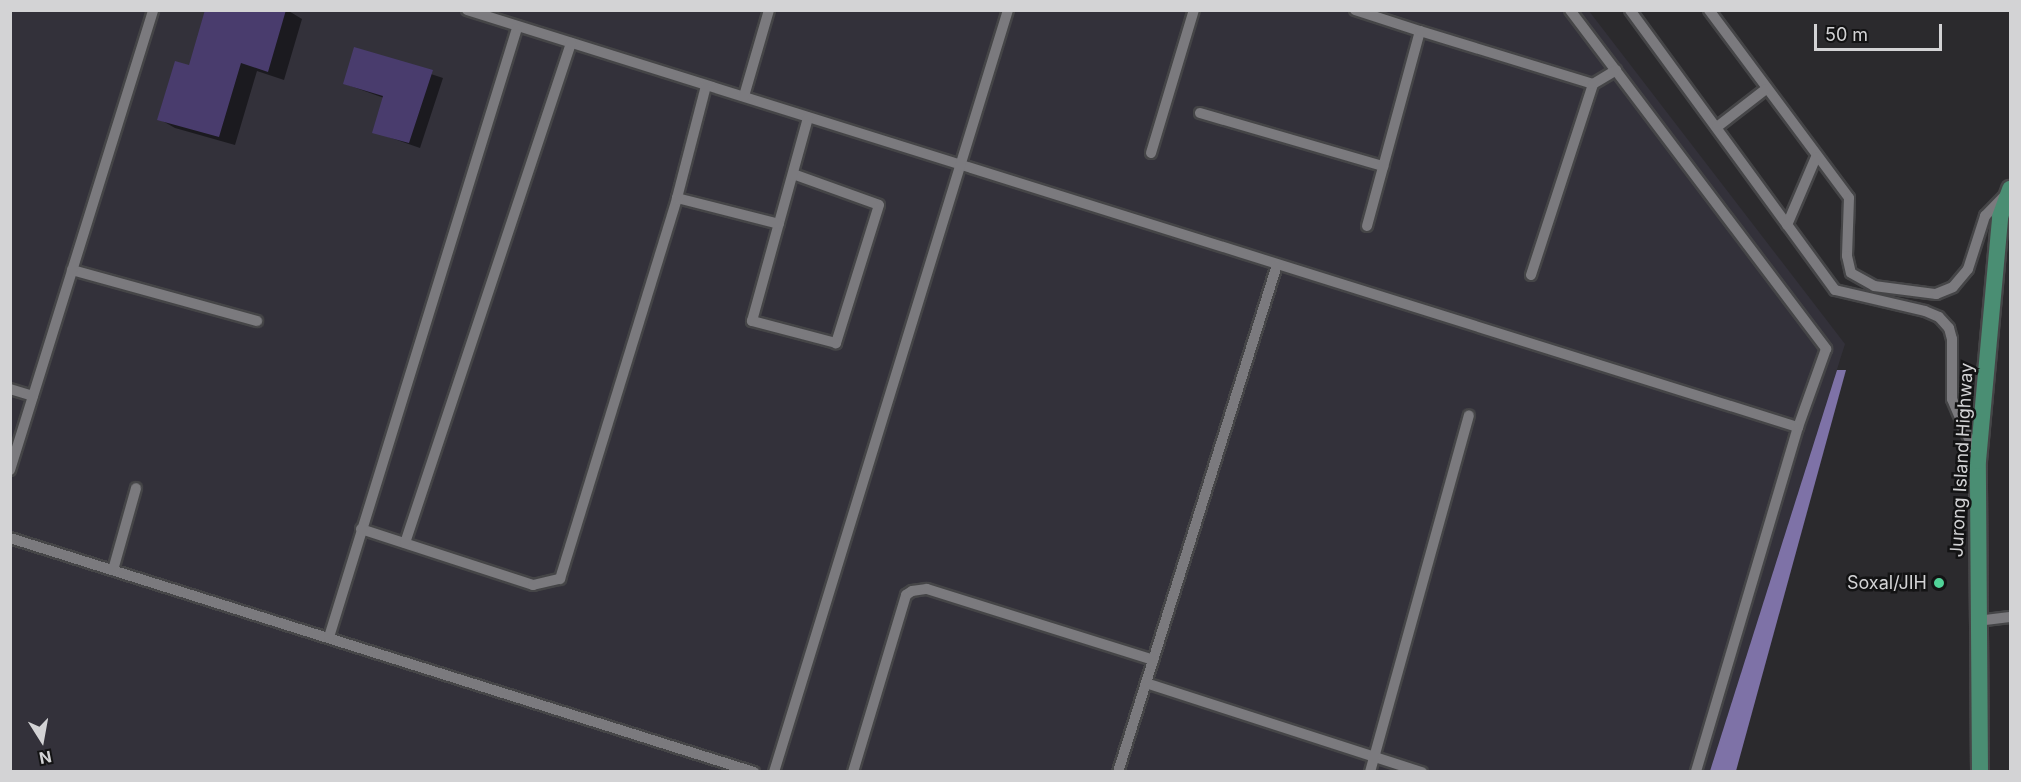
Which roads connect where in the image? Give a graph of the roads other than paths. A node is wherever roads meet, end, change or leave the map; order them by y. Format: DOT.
graph roads {
  1 [pos="153,10"];
  2 [pos="467,10"];
  3 [pos="769,10"];
  4 [pos="1008,10"];
  5 [pos="1194,10"];
  6 [pos="1355,10"];
  7 [pos="1570,10"];
  8 [pos="1630,10"];
  9 [pos="1709,10"];
  10 [pos="517,28"];
  11 [pos="1420,31"];
  12 [pos="571,43"];
  13 [pos="1616,70"];
  14 [pos="1593,84"];
  15 [pos="706,86"];
  16 [pos="1766,89"];
  17 [pos="744,96"];
  18 [pos="1200,113"];
  19 [pos="808,118"];
  20 [pos="1717,127"];
  21 [pos="1150,153"];
  22 [pos="1816,157"];
  23 [pos="1383,166"];
  24 [pos="961,167"];
  25 [pos="793,174"];
  26 [pos="2010,189"];
  27 [pos="677,198"];
  28 [pos="779,224"];
  29 [pos="1786,225"];
  30 [pos="1367,226"];
  31 [pos="1277,265"];
  32 [pos="72,270"];
  33 [pos="1531,275"];
  34 [pos="257,321"];
  35 [pos="10,389"];
  36 [pos="33,396"];
  37 [pos="1469,415"];
  38 [pos="1798,428"];
  39 [pos="1978,461"];
  40 [pos="10,470"];
  41 [pos="136,488"];
  42 [pos="362,529"];
  43 [pos="10,538"];
  44 [pos="405,543"];
  45 [pos="113,570"];
  46 [pos="2010,617"];
  47 [pos="1977,621"];
  48 [pos="329,637"];
  49 [pos="1153,660"];
  50 [pos="1146,682"];
  51 [pos="1375,756"];
  52 [pos="754,771"];
  53 [pos="774,771"];
  54 [pos="853,771"];
  55 [pos="1118,771"];
  56 [pos="1370,771"];
  57 [pos="1422,771"];
  58 [pos="1696,771"];
  59 [pos="1980,771"];
  1 -- 32 [label="lane"];
  2 -- 10 [label="lane"];
  3 -- 17 [label="lane"];
  4 -- 24 [label="lane"];
  5 -- 21 [label="lane"];
  6 -- 11 [label="lane"];
  7 -- 13 [label="lane"];
  8 -- 20 [label="lane"];
  9 -- 16 [label="lane"];
  10 -- 12 [label="lane"];
  10 -- 42 [label="lane"];
  11 -- 14 [label="lane"];
  11 -- 23 [label="lane"];
  12 -- 15 [label="lane"];
  12 -- 44 [label="lane"];
  13 -- 14 [label="lane"];
  13 -- 38 [label="lane"];
  14 -- 33 [label="lane"];
  15 -- 17 [label="lane"];
  15 -- 27 [label="lane"];
  16 -- 20 [label="lane"];
  16 -- 22 [label="lane"];
  17 -- 19 [label="lane"];
  18 -- 23 [label="lane"];
  19 -- 24 [label="lane"];
  19 -- 25 [label="lane"];
  20 -- 29 [label="lane"];
  22 -- 26 [label="lane"];
  22 -- 29 [label="lane"];
  23 -- 30 [label="lane"];
  24 -- 31 [label="lane"];
  24 -- 53 [label="lane"];
  25 -- 28 [label="lane"];
  25 -- 28 [label="lane"];
  26 -- 39 [label="main road, Jurong Island Highway"];
  27 -- 28 [label="lane"];
  27 -- 44 [label="lane"];
  29 -- 39 [label="lane"];
  31 -- 38 [label="lane"];
  31 -- 49 [label="lane"];
  32 -- 34 [label="lane"];
  32 -- 36 [label="lane"];
  35 -- 36 [label="lane"];
  36 -- 40 [label="lane"];
  37 -- 51 [label="lane"];
  38 -- 58 [label="lane"];
  39 -- 47 [label="main road, Jurong Island Highway"];
  41 -- 45 [label="lane"];
  42 -- 44 [label="lane"];
  42 -- 48 [label="lane"];
  43 -- 45 [label="lane"];
  45 -- 48 [label="lane"];
  46 -- 47 [label="lane"];
  47 -- 59 [label="main road, Jurong Island Highway"];
  48 -- 52 [label="lane"];
  49 -- 50 [label="lane"];
  49 -- 54 [label="lane"];
  50 -- 51 [label="lane"];
  50 -- 55 [label="lane"];
  51 -- 56 [label="lane"];
  51 -- 57 [label="lane"];
}
